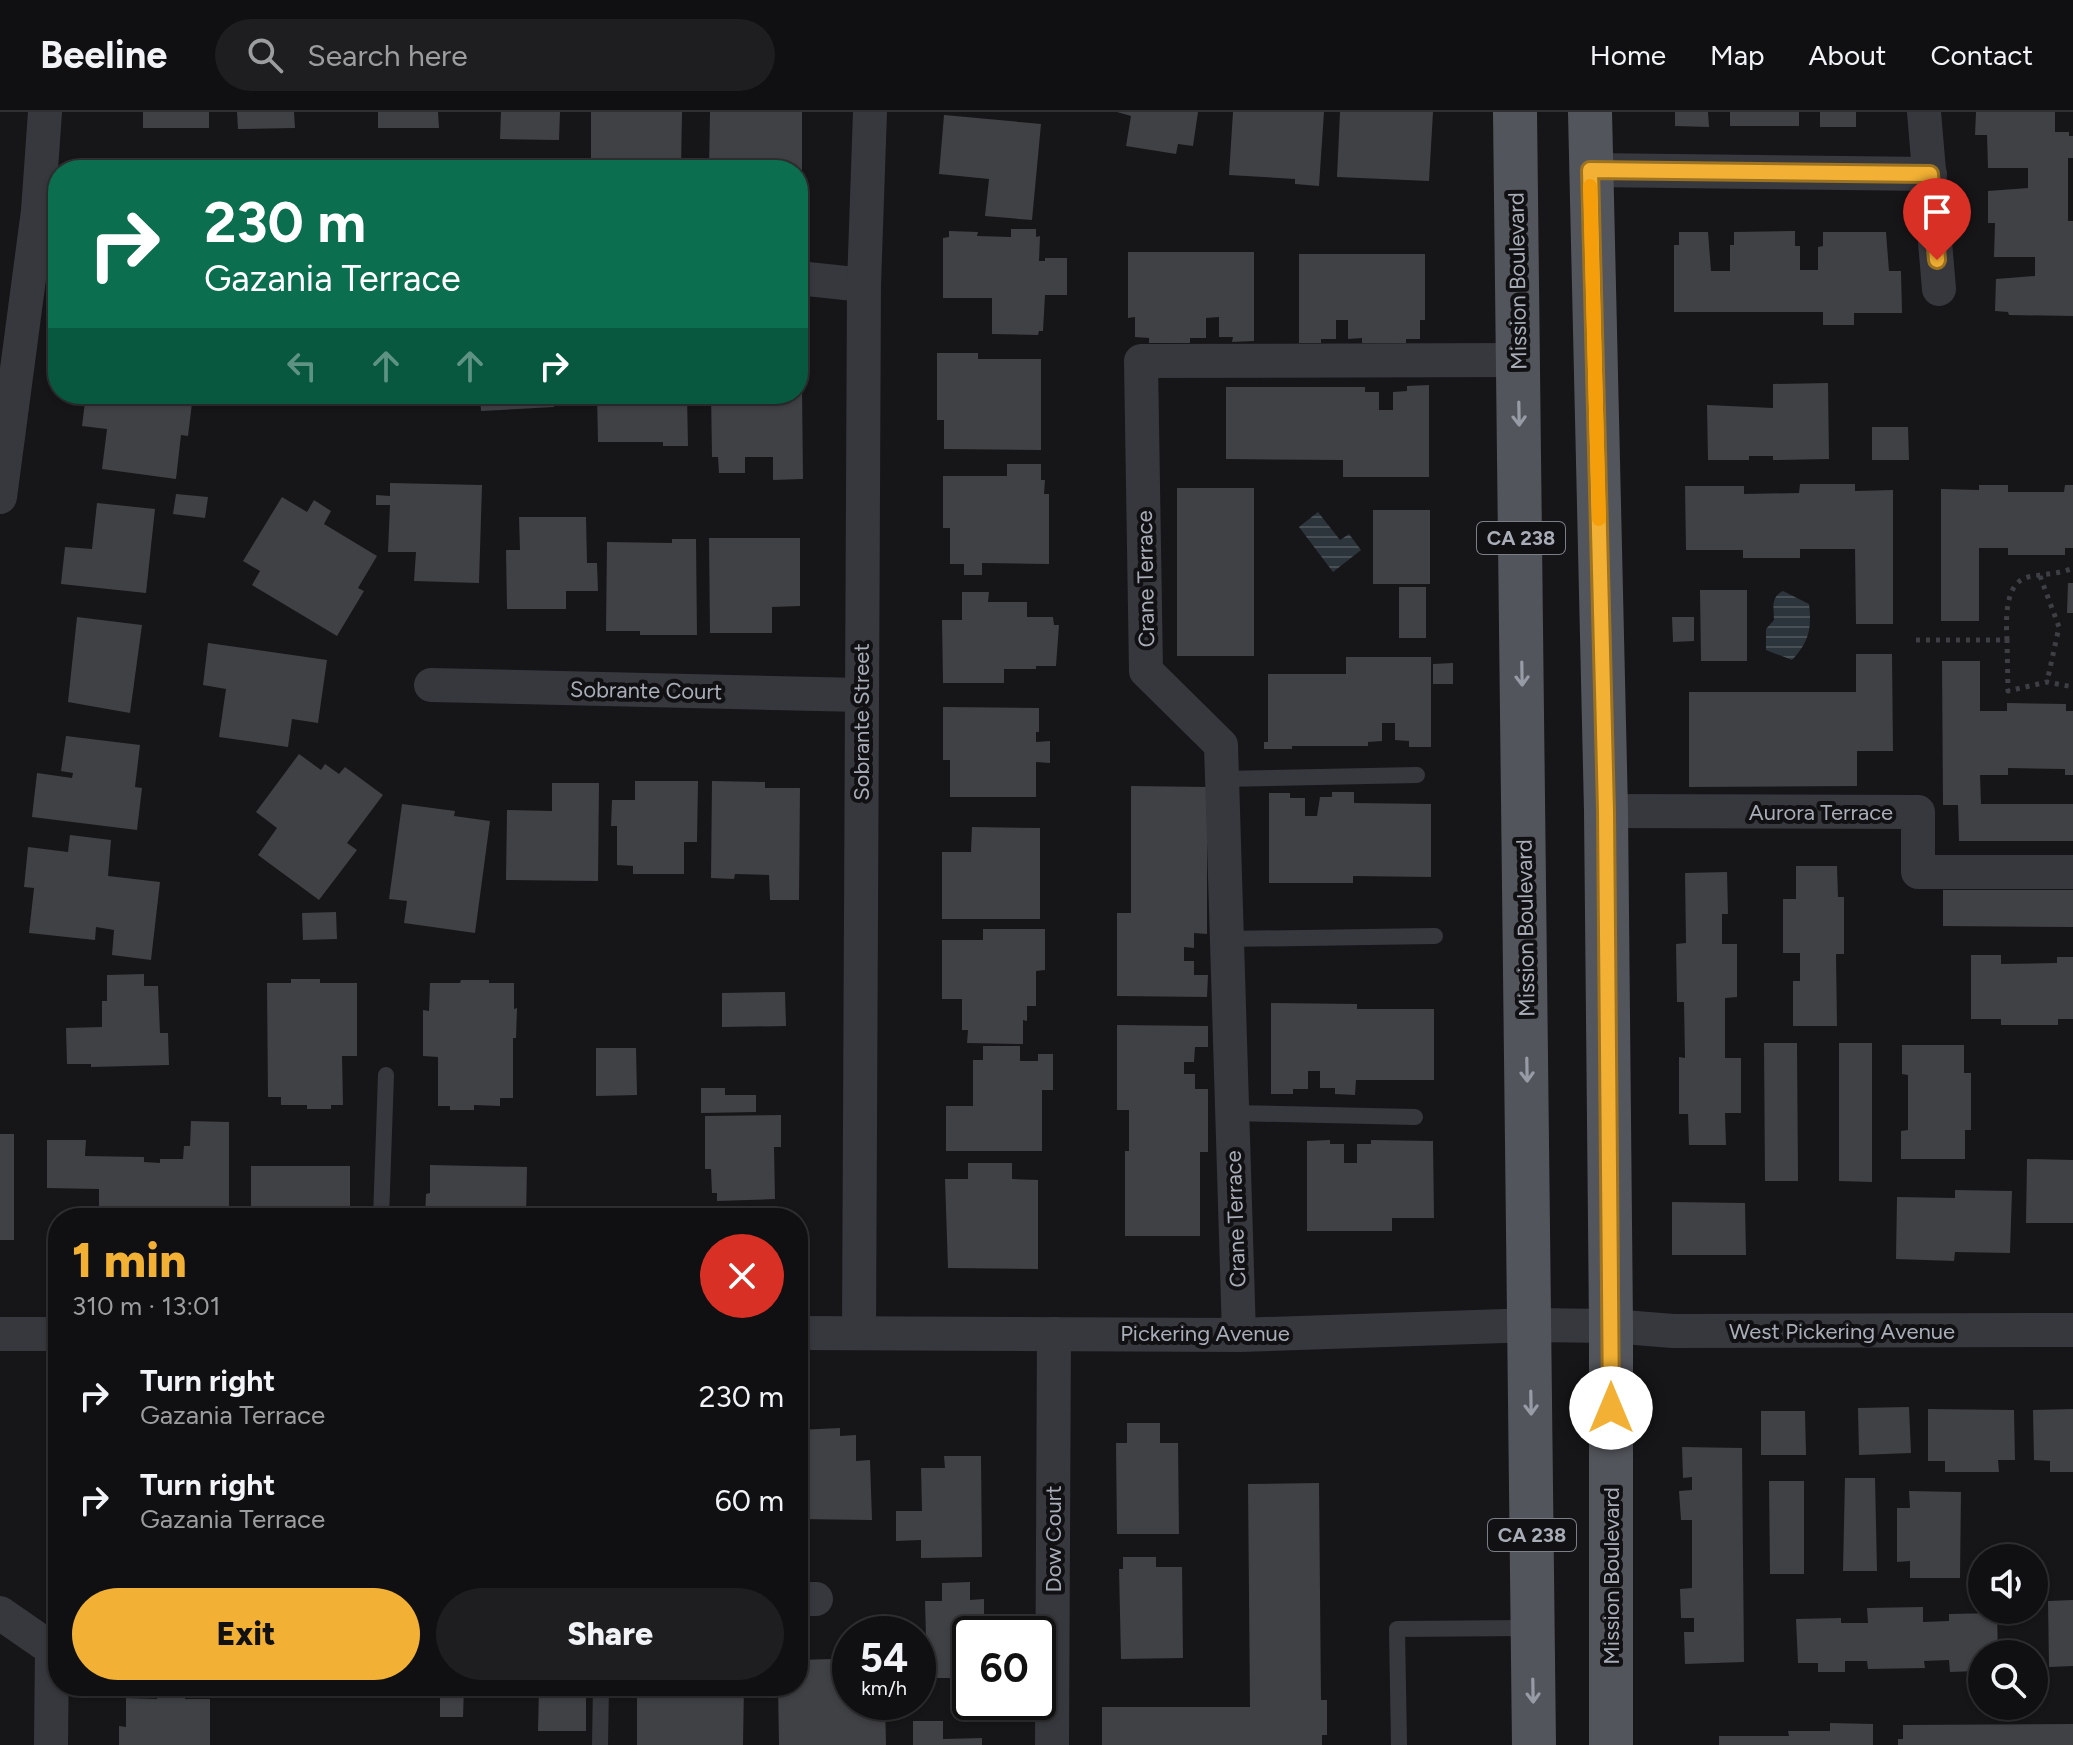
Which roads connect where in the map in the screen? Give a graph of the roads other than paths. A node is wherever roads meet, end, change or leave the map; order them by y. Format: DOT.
graph roads {
  1 [pos="45,112"];
  2 [pos="870,112"];
  3 [pos="1515,112"];
  4 [pos="1590,112"];
  5 [pos="1924,112"];
  6 [pos="1590,170"];
  7 [pos="1930,174"];
  8 [pos="48,210"];
  9 [pos="808,279"];
  10 [pos="864,285"];
  11 [pos="1939,289"];
  12 [pos="1519,360"];
  13 [pos="0,497"];
  14 [pos="431,685"];
  15 [pos="861,695"];
  16 [pos="1417,775"];
  17 [pos="1221,779"];
  18 [pos="1606,811"];
  19 [pos="2073,872"];
  20 [pos="1435,936"];
  21 [pos="1227,939"];
  22 [pos="386,1075"];
  23 [pos="1232,1113"];
  24 [pos="1415,1117"];
  25 [pos="381,1208"];
  26 [pos="1530,1325"];
  27 [pos="1611,1326"];
  28 [pos="2073,1330"];
  29 [pos="808,1333"];
  30 [pos="859,1333"];
  31 [pos="0,1334"];
  32 [pos="48,1334"];
  33 [pos="1054,1334"];
  34 [pos="1239,1335"];
  35 [pos="0,1347"];
  36 [pos="0,1613"];
  37 [pos="1533,1628"];
  38 [pos="48,1646"];
  39 [pos="52,1696"];
  40 [pos="601,1696"];
  41 [pos="51,1745"];
  42 [pos="600,1745"];
  43 [pos="1052,1745"];
  44 [pos="1399,1745"];
  45 [pos="1534,1745"];
  46 [pos="1611,1745"];
  1 -- 8 [label="street"];
  2 -- 10 [label="street, Sobrante Street"];
  3 -- 12 [label="main road, Mission Boulevard / CA 238"];
  4 -- 6 [label="main road, Mission Boulevard"];
  5 -- 7 [label="street"];
  6 -- 7 [label="street"];
  6 -- 18 [label="main road, Mission Boulevard"];
  7 -- 11 [label="street"];
  8 -- 13 [label="street"];
  9 -- 10 [label="street"];
  10 -- 15 [label="street, Sobrante Street"];
  12 -- 17 [label="street, Crane Terrace"];
  12 -- 26 [label="main road, Mission Boulevard / CA 238, one-way"];
  14 -- 15 [label="street, Sobrante Court"];
  15 -- 30 [label="street, Sobrante Street"];
  16 -- 17 [label="lane"];
  17 -- 21 [label="street, Crane Terrace"];
  18 -- 19 [label="street, Aurora Terrace"];
  18 -- 27 [label="main road, Mission Boulevard"];
  20 -- 21 [label="lane"];
  21 -- 23 [label="street, Crane Terrace"];
  22 -- 25 [label="lane"];
  23 -- 24 [label="lane"];
  23 -- 34 [label="street, Crane Terrace"];
  26 -- 27 [label="street, Pickering Avenue"];
  26 -- 34 [label="street, Pickering Avenue"];
  26 -- 37 [label="main road, Mission Boulevard / CA 238, one-way"];
  27 -- 28 [label="street, West Pickering Avenue"];
  27 -- 46 [label="main road, Mission Boulevard"];
  29 -- 30 [label="street, Pickering Avenue"];
  30 -- 33 [label="street, Pickering Avenue"];
  31 -- 32 [label="street"];
  31 -- 35 [label="street"];
  33 -- 34 [label="street, Pickering Avenue"];
  33 -- 43 [label="street, Dow Court"];
  36 -- 38 [label="street"];
  37 -- 44 [label="lane"];
  37 -- 45 [label="main road, Mission Boulevard / CA 238, one-way"];
  39 -- 41 [label="street"];
  40 -- 42 [label="lane"];
}
